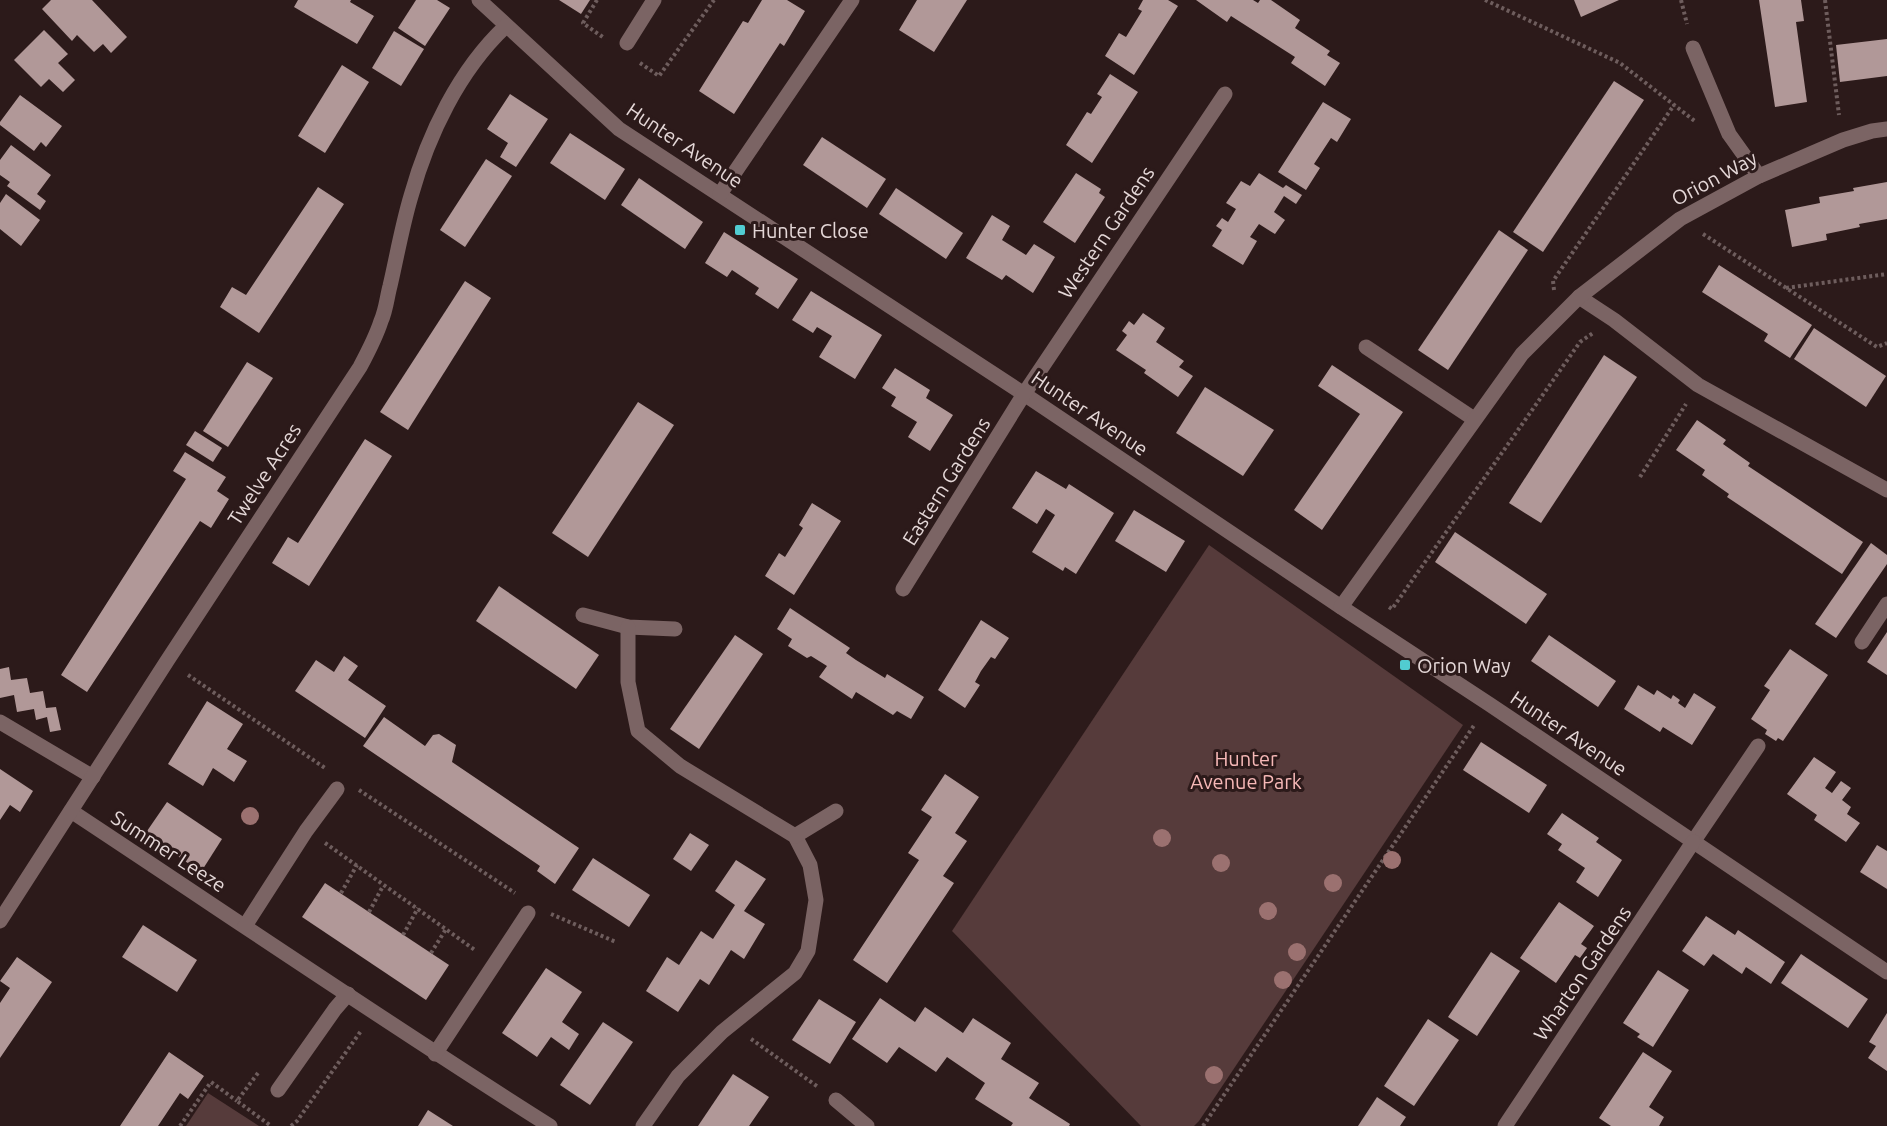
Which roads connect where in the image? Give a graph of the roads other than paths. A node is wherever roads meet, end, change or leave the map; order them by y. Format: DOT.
graph roads {
  1 [pos="479,0"];
  2 [pos="654,0"];
  3 [pos="852,0"];
  4 [pos="506,26"];
  5 [pos="627,43"];
  6 [pos="1693,48"];
  7 [pos="1224,94"];
  8 [pos="1887,129"];
  9 [pos="1759,176"];
  10 [pos="720,195"];
  11 [pos="1579,297"];
  12 [pos="1366,347"];
  13 [pos="1024,394"];
  14 [pos="1474,419"];
  15 [pos="1887,490"];
  16 [pos="903,589"];
  17 [pos="1887,604"];
  18 [pos="1341,607"];
  19 [pos="583,615"];
  20 [pos="628,627"];
  21 [pos="675,629"];
  22 [pos="1862,642"];
  23 [pos="0,722"];
  24 [pos="1758,746"];
  25 [pos="93,777"];
  26 [pos="340,784"];
  27 [pos="836,810"];
  28 [pos="70,812"];
  29 [pos="795,836"];
  30 [pos="1693,842"];
  31 [pos="532,910"];
  32 [pos="0,921"];
  33 [pos="245,926"];
  34 [pos="1887,972"];
  35 [pos="348,994"];
  36 [pos="435,1054"];
  37 [pos="278,1090"];
  38 [pos="836,1100"];
  39 [pos="550,1126"];
  40 [pos="643,1126"];
  41 [pos="867,1126"];
  42 [pos="1505,1126"];
  1 -- 4 [label="street, Hunter Avenue"];
  2 -- 5 [label="street"];
  3 -- 10 [label="street"];
  4 -- 10 [label="street, Hunter Avenue"];
  4 -- 25 [label="street, Twelve Acres"];
  6 -- 9 [label="street"];
  7 -- 13 [label="street, Western Gardens"];
  8 -- 9 [label="street, Orion Way"];
  9 -- 11 [label="street, Orion Way"];
  10 -- 13 [label="street, Hunter Avenue"];
  11 -- 14 [label="street, Orion Way"];
  11 -- 15 [label="street"];
  12 -- 14 [label="street"];
  13 -- 16 [label="street, Eastern Gardens"];
  13 -- 18 [label="street, Hunter Avenue"];
  14 -- 18 [label="street, Orion Way"];
  17 -- 22 [label="street"];
  18 -- 30 [label="street, Hunter Avenue"];
  19 -- 20 [label="street"];
  20 -- 21 [label="street"];
  20 -- 29 [label="street"];
  23 -- 25 [label="street"];
  24 -- 30 [label="street"];
  25 -- 28 [label="street, Twelve Acres"];
  26 -- 33 [label="street"];
  27 -- 29 [label="street"];
  28 -- 32 [label="street, Twelve Acres"];
  28 -- 33 [label="street, Summer Leeze"];
  29 -- 40 [label="street"];
  30 -- 34 [label="street, Hunter Avenue"];
  30 -- 42 [label="street, Wharton Gardens"];
  31 -- 36 [label="street"];
  33 -- 35 [label="street, Summer Leeze"];
  35 -- 36 [label="street, Summer Leeze"];
  35 -- 37 [label="street"];
  36 -- 39 [label="street, Summer Leeze"];
  38 -- 41 [label="street"];
}
